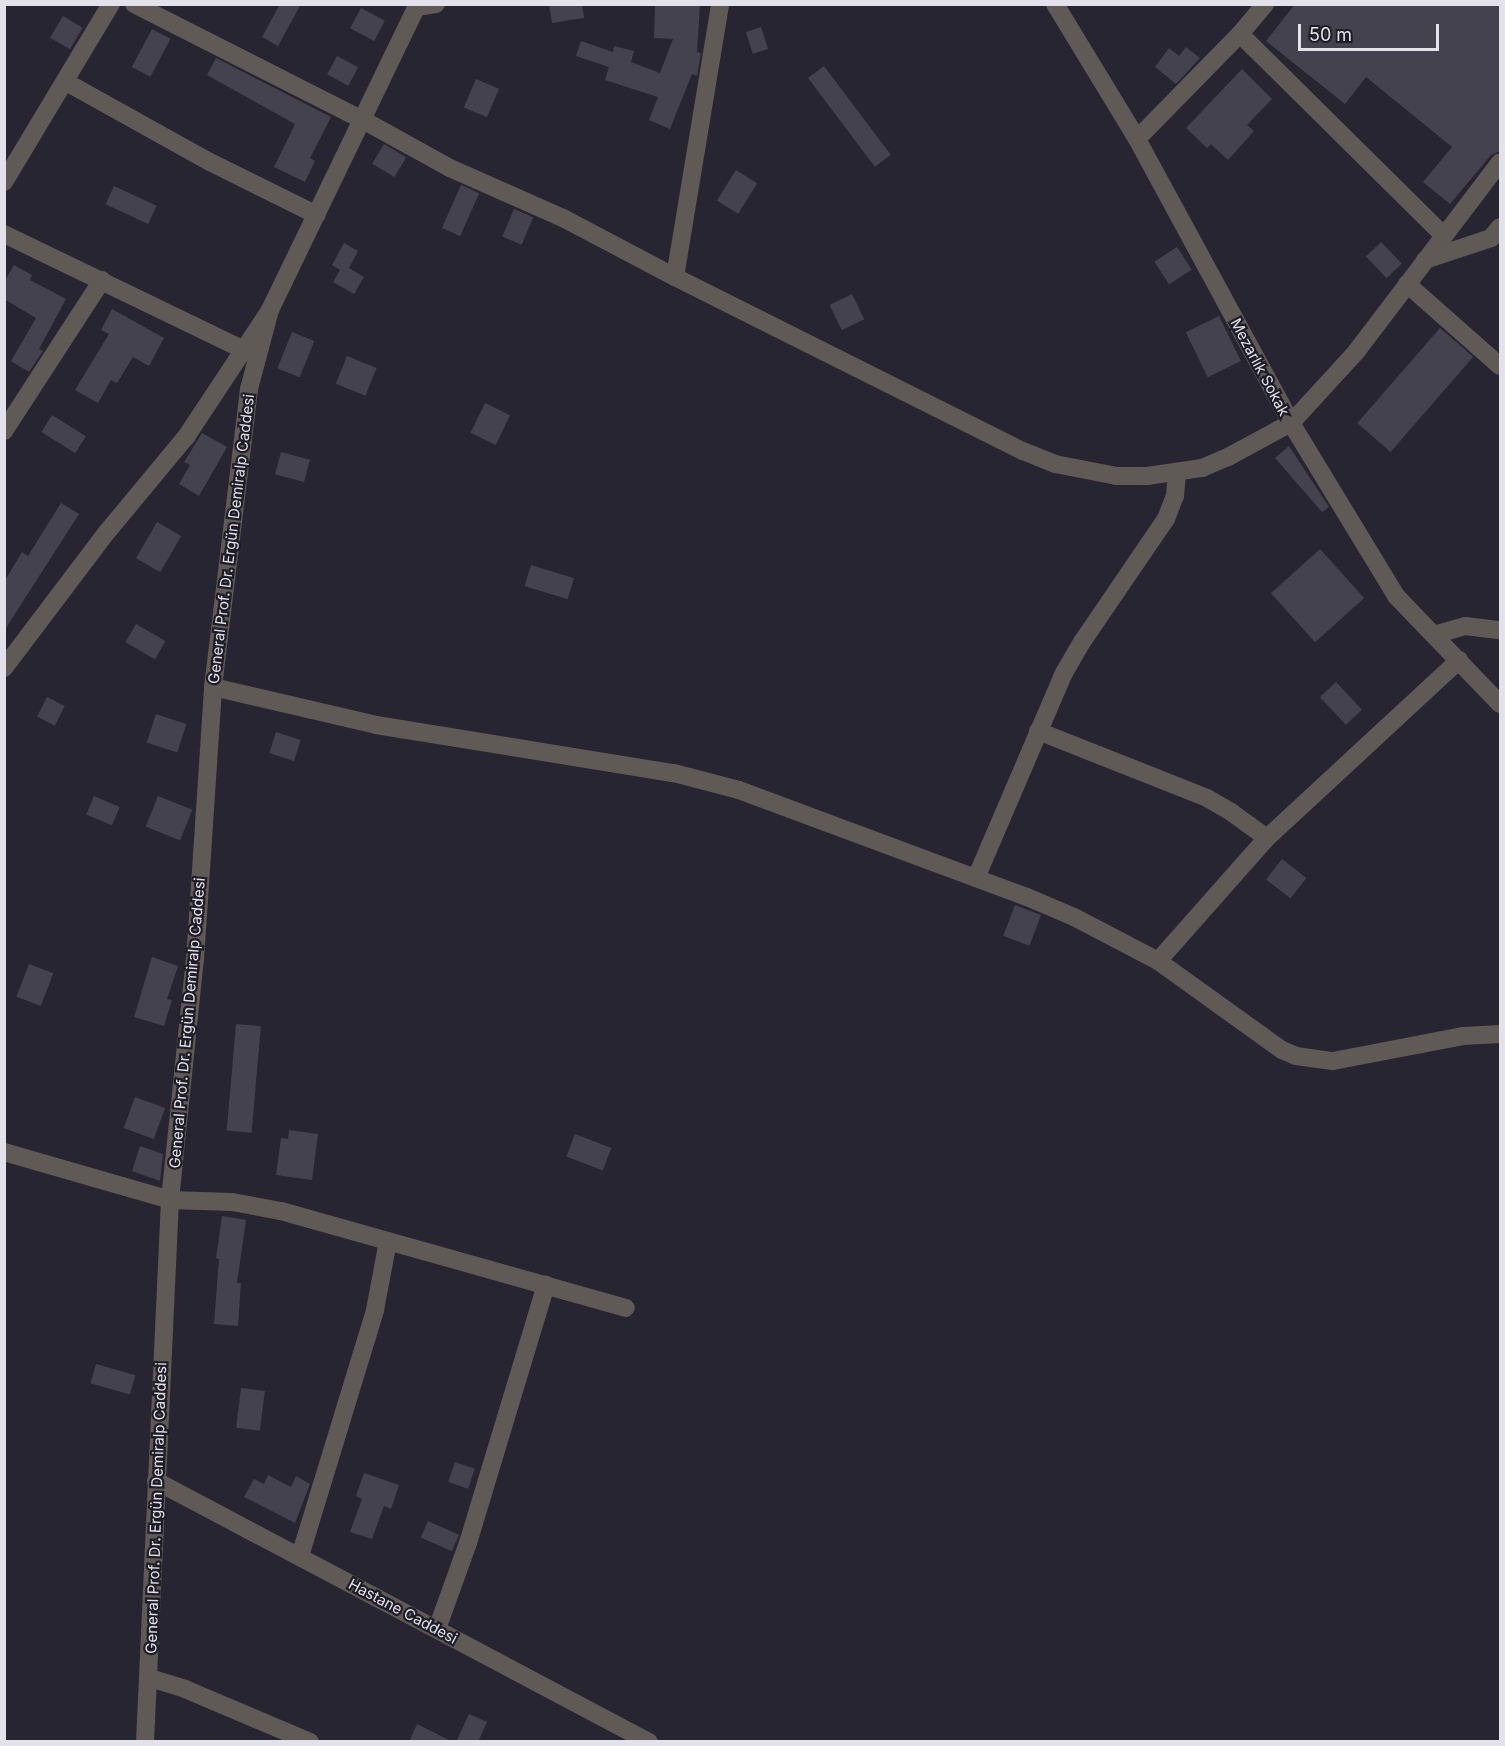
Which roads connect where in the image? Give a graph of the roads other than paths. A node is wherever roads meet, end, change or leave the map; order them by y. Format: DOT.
graph roads {
  1 [pos="111,4"];
  2 [pos="134,4"];
  3 [pos="436,4"];
  4 [pos="720,4"];
  5 [pos="1055,4"];
  6 [pos="1265,4"];
  7 [pos="418,6"];
  8 [pos="1240,34"];
  9 [pos="66,82"];
  10 [pos="363,120"];
  11 [pos="1137,139"];
  12 [pos="1500,162"];
  13 [pos="4,182"];
  14 [pos="317,215"];
  15 [pos="1500,227"];
  16 [pos="4,234"];
  17 [pos="1443,235"];
  18 [pos="1425,260"];
  19 [pos="675,277"];
  20 [pos="102,280"];
  21 [pos="1407,284"];
  22 [pos="270,310"];
  23 [pos="242,349"];
  24 [pos="1500,366"];
  25 [pos="8,420"];
  26 [pos="1291,423"];
  27 [pos="1177,473"];
  28 [pos="1500,630"];
  29 [pos="1434,635"];
  30 [pos="1459,660"];
  31 [pos="4,669"];
  32 [pos="213,687"];
  33 [pos="1500,704"];
  34 [pos="1038,730"];
  35 [pos="1268,838"];
  36 [pos="976,878"];
  37 [pos="1158,961"];
  38 [pos="1500,1034"];
  39 [pos="4,1152"];
  40 [pos="170,1200"];
  41 [pos="388,1241"];
  42 [pos="546,1285"];
  43 [pos="626,1308"];
  44 [pos="156,1481"];
  45 [pos="300,1557"];
  46 [pos="437,1629"];
  47 [pos="150,1678"];
  48 [pos="146,1742"];
  49 [pos="310,1742"];
  50 [pos="649,1742"];
  1 -- 9 [label="street"];
  2 -- 10 [label="street"];
  3 -- 7 [label="street"];
  4 -- 19 [label="street"];
  5 -- 11 [label="street, Mezarlık Sokak"];
  6 -- 8 [label="street"];
  7 -- 10 [label="street"];
  8 -- 11 [label="street"];
  8 -- 17 [label="street"];
  9 -- 13 [label="street"];
  9 -- 14 [label="street"];
  10 -- 14 [label="street"];
  10 -- 19 [label="street"];
  11 -- 26 [label="street, Mezarlık Sokak"];
  12 -- 17 [label="street"];
  14 -- 22 [label="street"];
  15 -- 18 [label="street"];
  16 -- 20 [label="street"];
  17 -- 18 [label="street"];
  18 -- 21 [label="street"];
  19 -- 27 [label="street"];
  20 -- 23 [label="street"];
  20 -- 25 [label="street"];
  21 -- 24 [label="street"];
  21 -- 26 [label="street"];
  22 -- 23 [label="street"];
  22 -- 32 [label="street, General Prof. Dr. Ergün Demiralp Caddesi"];
  23 -- 31 [label="street"];
  26 -- 27 [label="street"];
  26 -- 29 [label="street, Mezarlık Sokak"];
  27 -- 34 [label="street"];
  28 -- 29 [label="street"];
  29 -- 30 [label="street, Mezarlık Sokak"];
  30 -- 33 [label="street, Mezarlık Sokak"];
  30 -- 35 [label="street"];
  32 -- 36 [label="street"];
  32 -- 40 [label="street, General Prof. Dr. Ergün Demiralp Caddesi"];
  34 -- 35 [label="street"];
  34 -- 36 [label="street"];
  35 -- 37 [label="street"];
  36 -- 37 [label="street"];
  37 -- 38 [label="street"];
  39 -- 40 [label="street"];
  40 -- 41 [label="street"];
  40 -- 44 [label="street, General Prof. Dr. Ergün Demiralp Caddesi"];
  41 -- 42 [label="street"];
  41 -- 45 [label="street"];
  42 -- 43 [label="street"];
  42 -- 46 [label="street"];
  44 -- 45 [label="street, Hastane Caddesi"];
  44 -- 47 [label="street, General Prof. Dr. Ergün Demiralp Caddesi"];
  45 -- 46 [label="street, Hastane Caddesi"];
  46 -- 50 [label="street, Hastane Caddesi"];
  47 -- 48 [label="street, General Prof. Dr. Ergün Demiralp Caddesi"];
  47 -- 49 [label="street"];
}
